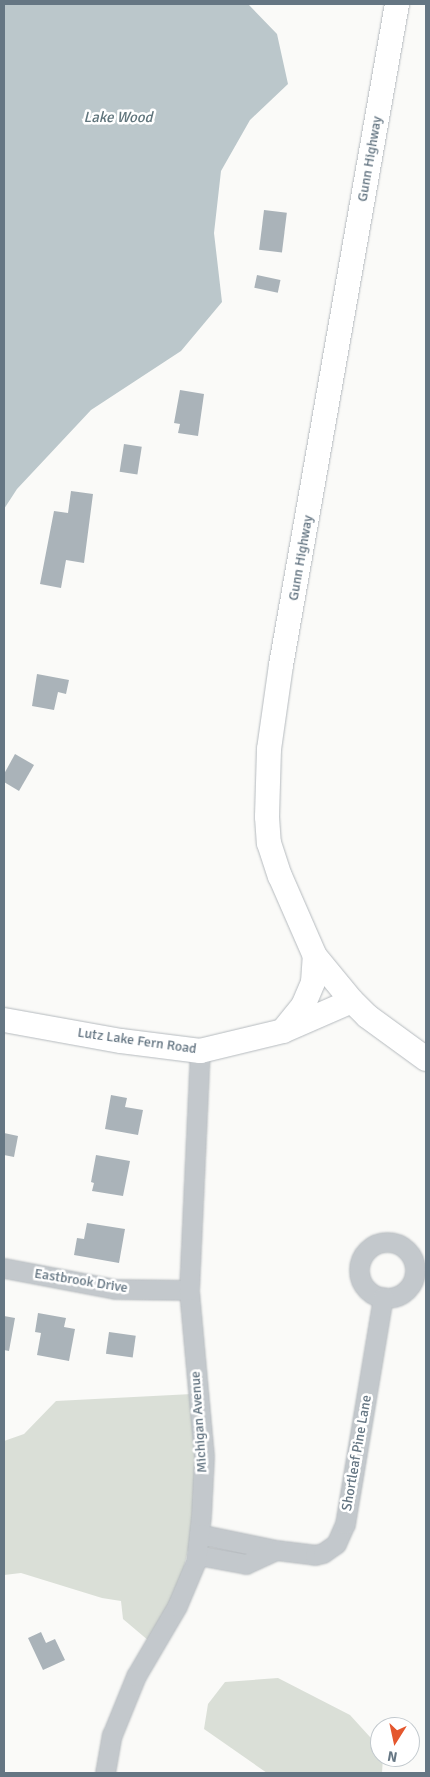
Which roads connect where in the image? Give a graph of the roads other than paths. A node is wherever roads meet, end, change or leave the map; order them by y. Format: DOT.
graph roads {
  1 [pos="397,4"];
  2 [pos="315,956"];
  3 [pos="352,1001"];
  4 [pos="4,1020"];
  5 [pos="283,1031"];
  6 [pos="200,1052"];
  7 [pos="426,1059"];
  8 [pos="4,1268"];
  9 [pos="188,1290"];
  10 [pos="383,1298"];
  11 [pos="199,1534"];
  12 [pos="276,1550"];
  13 [pos="197,1556"];
  14 [pos="105,1773"];
  1 -- 2 [label="main road, Gunn Highway"];
  2 -- 3 [label="main road, Gunn Highway"];
  2 -- 5 [label="main road"];
  3 -- 5 [label="main road, Lutz Lake Fern Road"];
  3 -- 7 [label="main road, Gunn Highway"];
  4 -- 6 [label="main road, Lutz Lake Fern Road"];
  5 -- 6 [label="main road, Lutz Lake Fern Road"];
  6 -- 9 [label="street, Michigan Avenue"];
  8 -- 9 [label="street, Eastbrook Drive"];
  9 -- 11 [label="street, Michigan Avenue"];
  10 -- 12 [label="street, Shortleaf Pine Lane"];
  11 -- 12 [label="street, Shortleaf Pine Lane"];
  11 -- 13 [label="street, Michigan Avenue"];
  12 -- 13 [label="street"];
  13 -- 14 [label="street, Michigan Avenue"];
}
